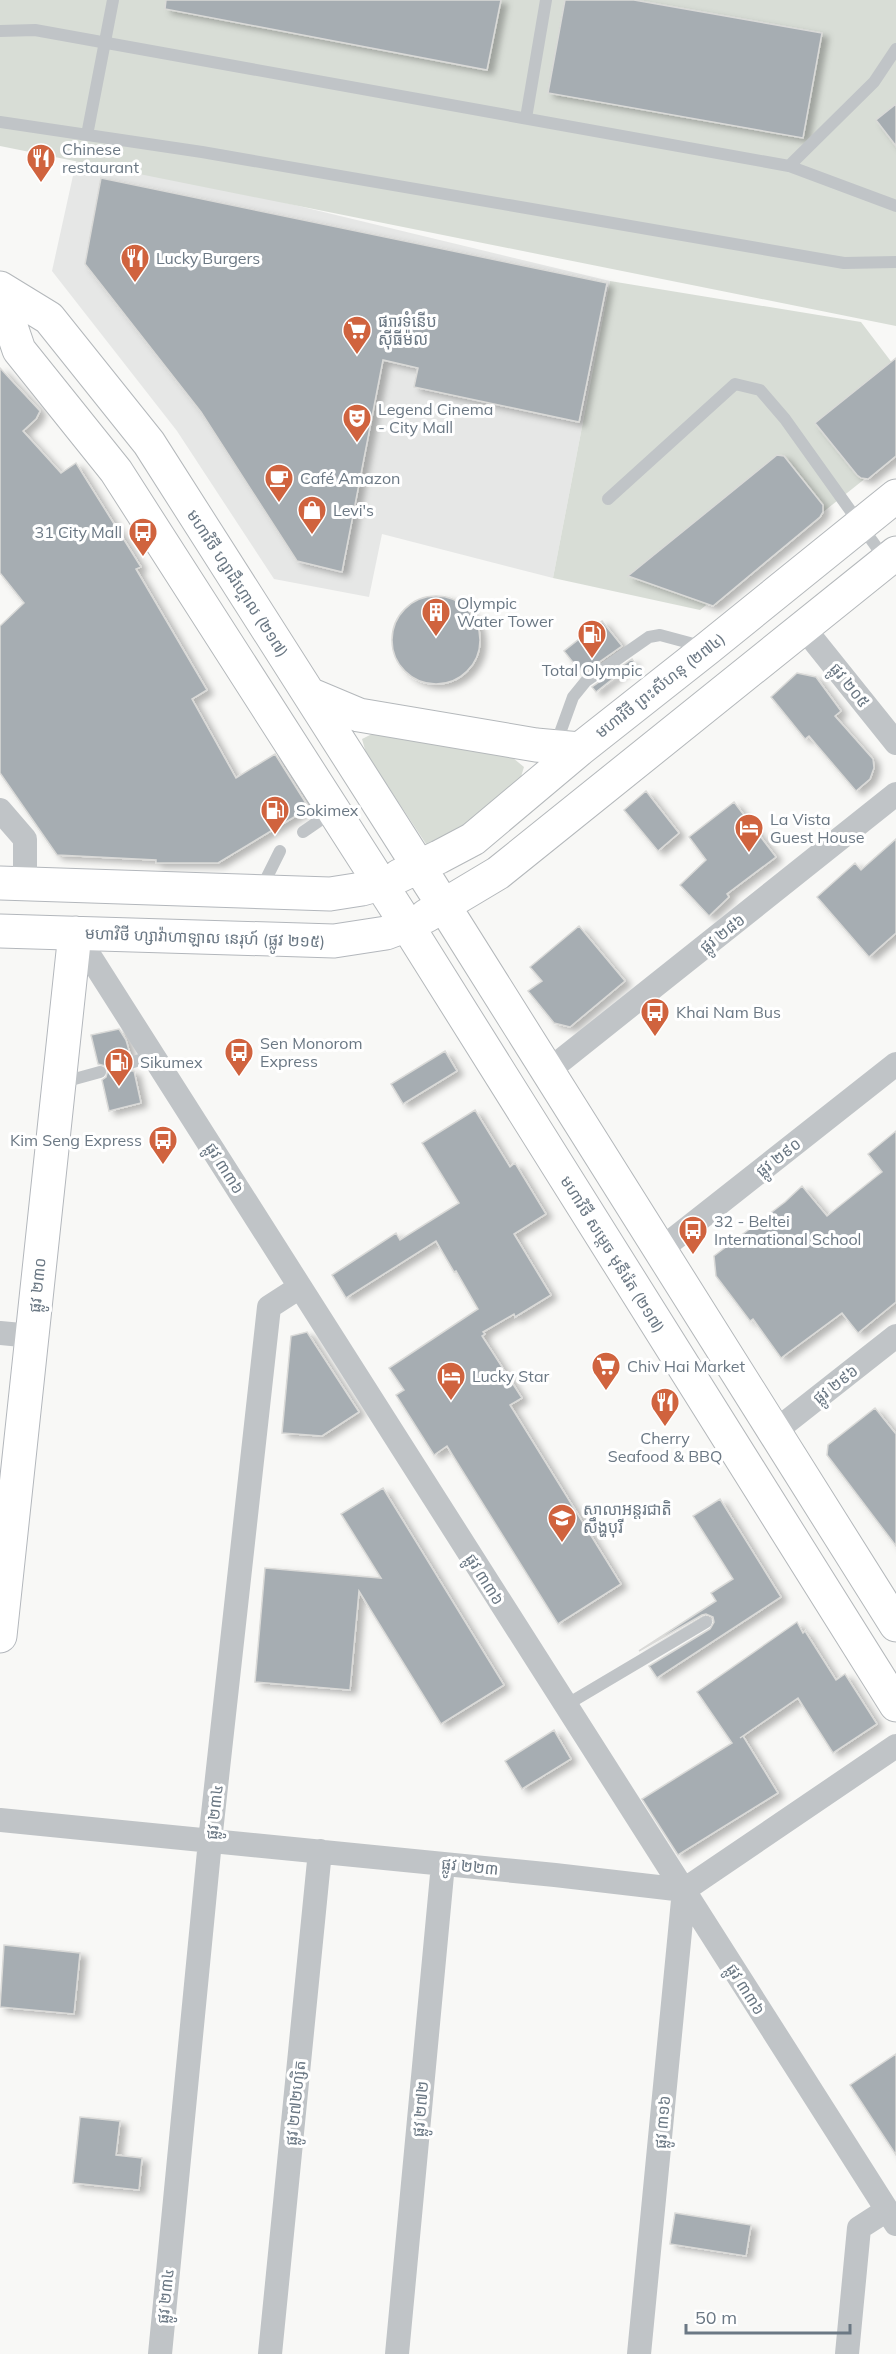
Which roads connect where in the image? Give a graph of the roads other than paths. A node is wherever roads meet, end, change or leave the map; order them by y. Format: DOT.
graph roads {
  1 [pos="112,0"];
  2 [pos="546,0"];
  3 [pos="0,31"];
  4 [pos="104,43"];
  5 [pos="896,49"];
  6 [pos="526,118"];
  7 [pos="0,122"];
  8 [pos="87,135"];
  9 [pos="789,166"];
  10 [pos="896,206"];
  11 [pos="896,262"];
  12 [pos="0,288"];
  13 [pos="0,294"];
  14 [pos="896,496"];
  15 [pos="608,499"];
  16 [pos="860,525"];
  17 [pos="891,556"];
  18 [pos="803,627"];
  19 [pos="708,648"];
  20 [pos="309,694"];
  21 [pos="896,743"];
  22 [pos="567,748"];
  23 [pos="896,794"];
  24 [pos="0,810"];
  25 [pos="334,811"];
  26 [pos="303,832"];
  27 [pos="280,851"];
  28 [pos="420,867"];
  29 [pos="12,884"];
  30 [pos="380,884"];
  31 [pos="264,892"];
  32 [pos="444,906"];
  33 [pos="407,926"];
  34 [pos="0,931"];
  35 [pos="75,933"];
  36 [pos="153,1056"];
  37 [pos="130,1063"];
  38 [pos="896,1064"];
  39 [pos="548,1071"];
  40 [pos="100,1072"];
  41 [pos="59,1083"];
  42 [pos="660,1250"];
  43 [pos="300,1287"];
  44 [pos="0,1333"];
  45 [pos="32,1336"];
  46 [pos="896,1336"];
  47 [pos="774,1432"];
  48 [pos="893,1613"];
  49 [pos="706,1622"];
  50 [pos="0,1636"];
  51 [pos="566,1705"];
  52 [pos="896,1705"];
  53 [pos="896,1746"];
  54 [pos="0,1820"];
  55 [pos="210,1841"];
  56 [pos="320,1851"];
  57 [pos="443,1864"];
  58 [pos="684,1890"];
  59 [pos="891,2217"];
  60 [pos="160,2354"];
  61 [pos="270,2354"];
  62 [pos="397,2354"];
  63 [pos="639,2354"];
  64 [pos="847,2354"];
  1 -- 4 [label="lane"];
  2 -- 6 [label="lane"];
  3 -- 4 [label="lane"];
  4 -- 6 [label="lane"];
  4 -- 8 [label="lane"];
  5 -- 9 [label="lane"];
  6 -- 9 [label="lane"];
  7 -- 8 [label="lane"];
  8 -- 11 [label="lane"];
  9 -- 10 [label="lane"];
  12 -- 20 [label="main road, មហាវិថី ហ្សាដឹហ្គោល (២១៧)"];
  13 -- 25 [label="main road"];
  14 -- 16 [label="main road, មហាវិថី ព្រះសីហនុ (២៧៤)"];
  15 -- 16 [label="lane"];
  16 -- 17 [label="lane"];
  16 -- 19 [label="main road, មហាវិថី ព្រះសីហនុ (២៧៤)"];
  17 -- 18 [label="main road"];
  18 -- 21 [label="street, ផ្លូវ ២០៥"];
  18 -- 32 [label="main road"];
  19 -- 22 [label="main road, មហាវិថី ព្រះសីហនុ (២៧៤)"];
  19 -- 22 [label="lane"];
  20 -- 22 [label="main road"];
  20 -- 28 [label="main road, មហាវិថី ហ្សាដឹហ្គោល (២១៧)"];
  22 -- 28 [label="main road, មហាវិថី ព្រះសីហនុ (២៧៤)"];
  23 -- 39 [label="street, ផ្លូវ ២៨៦"];
  24 -- 29 [label="street"];
  25 -- 26 [label="lane"];
  25 -- 30 [label="main road"];
  27 -- 31 [label="lane"];
  28 -- 30 [label="main road, មហាវិថី ព្រះសីហនុ (២៧៤)"];
  28 -- 32 [label="main road, មហាវិថី ហ្សាដឹហ្គោល (២១៧)"];
  29 -- 31 [label="main road"];
  30 -- 31 [label="main road"];
  30 -- 33 [label="main road"];
  32 -- 33 [label="main road, មហាវិថី ហ្សាវ៉ាហាឡាល នេរុហ៍ (ផ្លូវ ២១៥)"];
  32 -- 39 [label="main road"];
  33 -- 35 [label="main road, មហាវិថី ហ្សាវ៉ាហាឡាល នេរុហ៍ (ផ្លូវ ២១៥)"];
  33 -- 52 [label="main road, មហាវិថី សម្តេច មុនីរ៉េត (២១៧)"];
  34 -- 35 [label="main road, មហាវិថី ហ្សាវ៉ាហាឡាល នេរុហ៍ (ផ្លូវ ២១៥)"];
  35 -- 36 [label="street, ផ្លូវ ៣៣៦"];
  35 -- 41 [label="main road, ផ្លូវ ២៣០"];
  36 -- 37 [label="lane"];
  36 -- 43 [label="street, ផ្លូវ ៣៣៦"];
  38 -- 42 [label="street, ផ្លូវ ២៩០"];
  39 -- 42 [label="main road"];
  40 -- 41 [label="lane"];
  41 -- 45 [label="main road, ផ្លូវ ២៣០"];
  42 -- 47 [label="main road"];
  43 -- 51 [label="street, ផ្លូវ ៣៣៦"];
  43 -- 55 [label="street, ផ្លូវ ២៣៤"];
  44 -- 45 [label="street"];
  45 -- 50 [label="main road, ផ្លូវ ២៣០"];
  46 -- 47 [label="street, ផ្លូវ ២៩៦"];
  47 -- 48 [label="main road"];
  49 -- 51 [label="lane"];
  51 -- 58 [label="street, ផ្លូវ ៣៣៦"];
  53 -- 58 [label="street"];
  54 -- 55 [label="street, ផ្លូវ ២២៣"];
  55 -- 56 [label="street, ផ្លូវ ២២៣"];
  55 -- 60 [label="street, ផ្លូវ ២៣៤"];
  56 -- 57 [label="street, ផ្លូវ ២២៣"];
  56 -- 61 [label="street, ផ្លូវ ២៧២ហ្សិត"];
  57 -- 58 [label="street, ផ្លូវ ២២៣"];
  57 -- 62 [label="street, ផ្លូវ ២៧២"];
  58 -- 59 [label="street, ផ្លូវ ៣៣៦"];
  58 -- 63 [label="street, ផ្លូវ ៣១៦"];
  59 -- 64 [label="street"];
}
